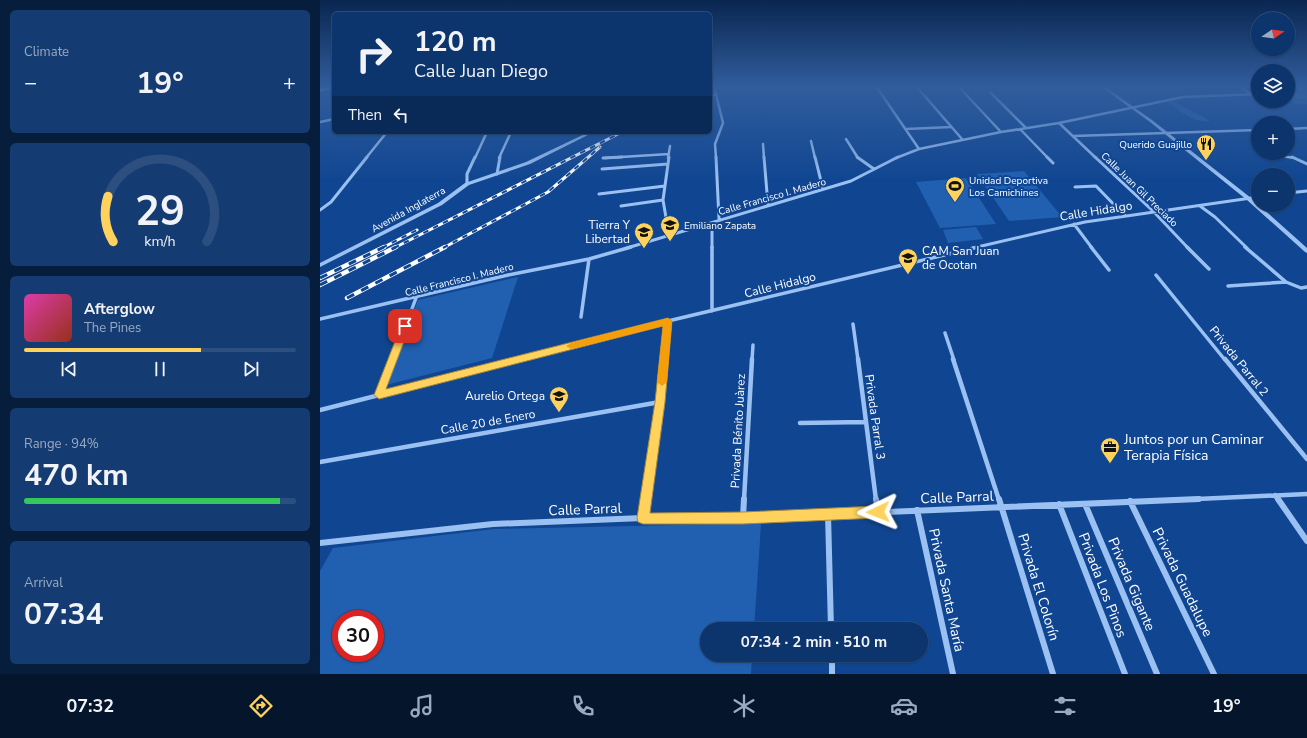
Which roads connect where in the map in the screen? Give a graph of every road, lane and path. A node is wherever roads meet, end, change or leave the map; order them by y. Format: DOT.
graph roads {
  1 [pos="722,117"];
  2 [pos="898,117"];
  3 [pos="943,117"];
  4 [pos="987,117"];
  5 [pos="1015,117"];
  6 [pos="1086,117"];
  7 [pos="1145,117"];
  8 [pos="332,119"];
  9 [pos="320,122"];
  10 [pos="1059,123"];
  11 [pos="951,127"];
  12 [pos="1026,128"];
  13 [pos="1307,128"];
  14 [pos="906,129"];
  15 [pos="1020,129"];
  16 [pos="1295,129"];
  17 [pos="1251,130"];
  18 [pos="1001,132"];
  19 [pos="1166,133"];
  20 [pos="385,134"];
  21 [pos="486,134"];
  22 [pos="509,134"];
  23 [pos="588,134"];
  24 [pos="1073,136"];
  25 [pos="962,139"];
  26 [pos="846,140"];
  27 [pos="811,141"];
  28 [pos="763,144"];
  29 [pos="670,146"];
  30 [pos="919,149"];
  31 [pos="669,154"];
  32 [pos="603,158"];
  33 [pos="1295,158"];
  34 [pos="1053,163"];
  35 [pos="668,164"];
  36 [pos="1307,164"];
  37 [pos="602,169"];
  38 [pos="874,169"];
  39 [pos="497,174"];
  40 [pos="467,184"];
  41 [pos="665,186"];
  42 [pos="1074,187"];
  43 [pos="823,189"];
  44 [pos="1307,191"];
  45 [pos="1295,192"];
  46 [pos="599,194"];
  47 [pos="1249,199"];
  48 [pos="663,200"];
  49 [pos="768,205"];
  50 [pos="621,206"];
  51 [pos="1200,206"];
  52 [pos="320,210"];
  53 [pos="1154,212"];
  54 [pos="1125,216"];
  55 [pos="719,220"];
  56 [pos="1074,224"];
  57 [pos="712,229"];
  58 [pos="669,235"];
  59 [pos="1307,251"];
  60 [pos="589,259"];
  61 [pos="320,265"];
  62 [pos="1210,269"];
  63 [pos="1109,270"];
  64 [pos="1156,275"];
  65 [pos="1286,282"];
  66 [pos="1228,286"];
  67 [pos="1307,287"];
  68 [pos="416,298"];
  69 [pos="712,311"];
  70 [pos="581,317"];
  71 [pos="320,319"];
  72 [pos="668,321"];
  73 [pos="853,324"];
  74 [pos="944,333"];
  75 [pos="753,345"];
  76 [pos="379,395"];
  77 [pos="660,402"];
  78 [pos="320,410"];
  79 [pos="866,422"];
  80 [pos="800,423"];
  81 [pos="1307,459"];
  82 [pos="320,462"];
  83 [pos="1307,494"];
  84 [pos="1275,495"];
  85 [pos="1130,501"];
  86 [pos="1059,504"];
  87 [pos="1085,504"];
  88 [pos="1002,508"];
  89 [pos="917,510"];
  90 [pos="878,512"];
  91 [pos="828,514"];
  92 [pos="643,518"];
  93 [pos="743,518"];
  94 [pos="1307,541"];
  95 [pos="320,543"];
  96 [pos="831,622"];
  97 [pos="832,662"];
  98 [pos="832,674"];
  99 [pos="953,674"];
  100 [pos="1053,674"];
  101 [pos="1125,674"];
  102 [pos="1157,674"];
  103 [pos="1214,674"];
  1 -- 55 [label="street"];
  2 -- 14 [label="street"];
  3 -- 11 [label="street"];
  4 -- 18 [label="street"];
  5 -- 12 [label="street"];
  6 -- 10 [label="street, Calle Francisco I. Madero"];
  7 -- 19 [label="street"];
  8 -- 9 [label="street"];
  10 -- 12 [label="street, Calle Francisco I. Madero"];
  10 -- 24 [label="street, Calle Juan Gil Preciado"];
  11 -- 14 [label="street"];
  11 -- 25 [label="street"];
  12 -- 15 [label="street, Calle Francisco I. Madero"];
  13 -- 16 [label="street"];
  14 -- 30 [label="street"];
  15 -- 18 [label="street, Calle Francisco I. Madero"];
  15 -- 34 [label="street"];
  17 -- 19 [label="street"];
  18 -- 25 [label="street, Calle Francisco I. Madero"];
  19 -- 24 [label="street"];
  19 -- 47 [label="street"];
  20 -- 52 [label="street"];
  21 -- 40 [label="street"];
  22 -- 39 [label="street"];
  23 -- 39 [label="street, Avenida Inglaterra"];
  24 -- 53 [label="street, Calle Juan Gil Preciado"];
  25 -- 30 [label="street, Calle Francisco I. Madero"];
  26 -- 38 [label="street"];
  27 -- 43 [label="street"];
  28 -- 49 [label="street"];
  29 -- 31 [label="street"];
  30 -- 38 [label="street, Calle Francisco I. Madero"];
  31 -- 32 [label="street"];
  31 -- 35 [label="street"];
  33 -- 36 [label="street"];
  35 -- 37 [label="street"];
  35 -- 41 [label="street"];
  38 -- 43 [label="street, Calle Francisco I. Madero"];
  39 -- 40 [label="street, Avenida Inglaterra"];
  40 -- 61 [label="street, Avenida Inglaterra"];
  41 -- 46 [label="street"];
  41 -- 48 [label="street"];
  42 -- 54 [label="street"];
  43 -- 49 [label="street, Calle Francisco I. Madero"];
  44 -- 45 [label="street"];
  47 -- 51 [label="street, Calle Hidalgo"];
  47 -- 59 [label="street"];
  48 -- 50 [label="street"];
  48 -- 58 [label="street"];
  49 -- 55 [label="street, Calle Francisco I. Madero"];
  51 -- 53 [label="street, Calle Hidalgo"];
  51 -- 65 [label="street"];
  53 -- 54 [label="street, Calle Hidalgo"];
  53 -- 62 [label="street, Calle Juan Gil Preciado"];
  54 -- 56 [label="street, Calle Hidalgo"];
  55 -- 58 [label="street, Calle Francisco I. Madero"];
  56 -- 63 [label="street"];
  56 -- 69 [label="street, Calle Hidalgo"];
  57 -- 69 [label="street"];
  58 -- 60 [label="street, Calle Francisco I. Madero"];
  60 -- 68 [label="street, Calle Francisco I. Madero"];
  60 -- 70 [label="street"];
  64 -- 81 [label="street, Privada Parral 2"];
  65 -- 66 [label="street"];
  65 -- 67 [label="street"];
  68 -- 71 [label="street, Calle Francisco I. Madero"];
  68 -- 76 [label="street"];
  69 -- 72 [label="street, Calle Hidalgo"];
  72 -- 76 [label="street, Calle Hidalgo"];
  72 -- 77 [label="street"];
  73 -- 79 [label="street, Privada Parral 3"];
  74 -- 88 [label="street, Privada El Colorín"];
  75 -- 93 [label="street, Privada Bénito Juàrez"];
  76 -- 78 [label="street, Calle Hidalgo"];
  77 -- 82 [label="street, Calle 20 de Enero"];
  77 -- 92 [label="street"];
  79 -- 80 [label="street"];
  79 -- 90 [label="street, Privada Parral 3"];
  83 -- 84 [label="street, Calle Parral"];
  84 -- 85 [label="street, Calle Parral"];
  84 -- 94 [label="street"];
  85 -- 87 [label="street, Calle Parral"];
  85 -- 103 [label="street, Privada Guadalupe"];
  86 -- 87 [label="street, Calle Parral"];
  86 -- 88 [label="street, Calle Parral"];
  86 -- 101 [label="street, Privada Los Pinos"];
  87 -- 102 [label="street, Privada Gigante"];
  88 -- 89 [label="street, Calle Parral"];
  88 -- 100 [label="street, Privada El Colorín"];
  89 -- 90 [label="street, Calle Parral"];
  89 -- 99 [label="street, Privada Santa María"];
  90 -- 91 [label="street, Calle Parral"];
  91 -- 93 [label="street, Calle Parral"];
  91 -- 96 [label="street"];
  92 -- 93 [label="street, Calle Parral"];
  92 -- 95 [label="street, Calle Parral"];
  97 -- 98 [label="street"];
}
